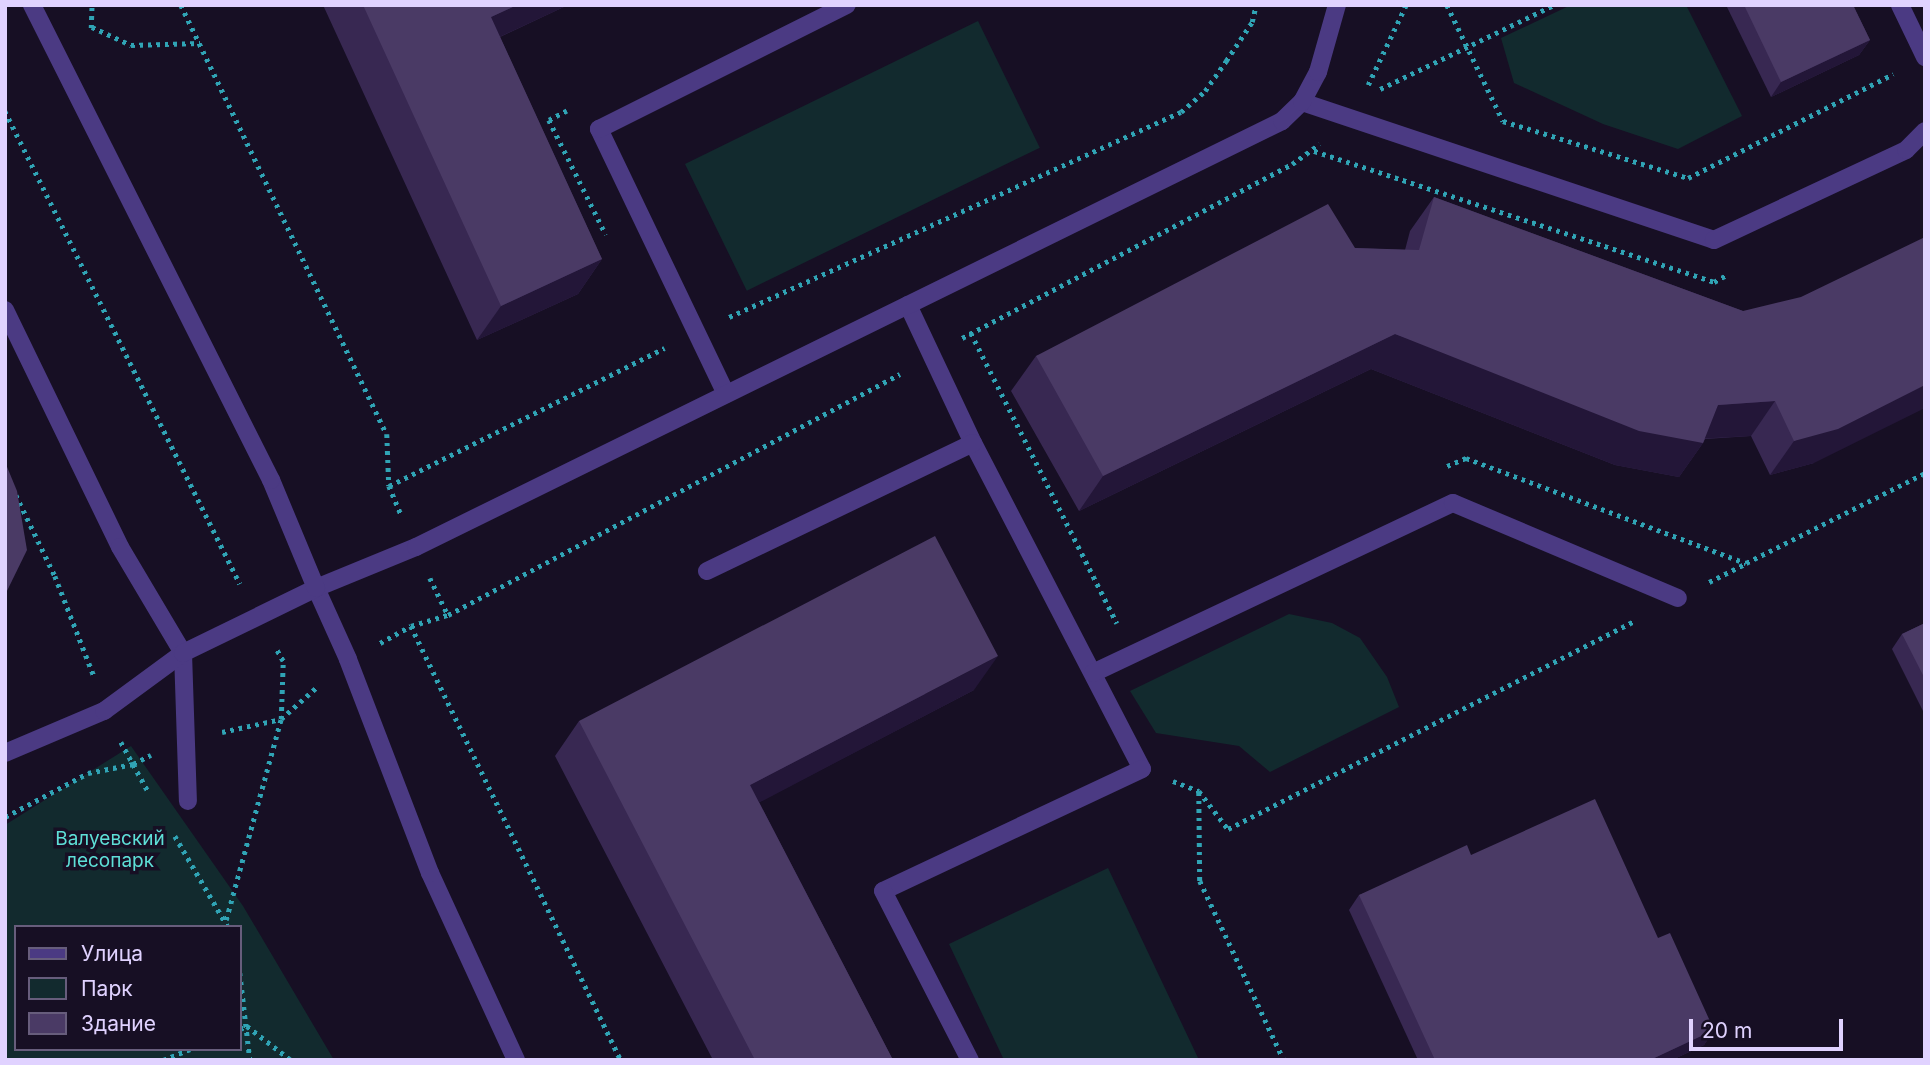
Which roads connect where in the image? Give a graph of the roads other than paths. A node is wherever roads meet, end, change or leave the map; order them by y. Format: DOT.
graph roads {
  1 [pos="32,5"];
  2 [pos="847,5"];
  3 [pos="1337,5"];
  4 [pos="1900,5"];
  5 [pos="1925,57"];
  6 [pos="1302,103"];
  7 [pos="1925,131"];
  8 [pos="908,305"];
  9 [pos="5,310"];
  10 [pos="726,394"];
  11 [pos="973,443"];
  12 [pos="707,571"];
  13 [pos="316,588"];
  14 [pos="1678,598"];
  15 [pos="183,653"];
  16 [pos="1093,673"];
  17 [pos="5,753"];
  18 [pos="188,801"];
  19 [pos="516,1060"];
  20 [pos="970,1060"];
  1 -- 13 [label="street"];
  2 -- 10 [label="street"];
  3 -- 6 [label="street"];
  4 -- 5 [label="street"];
  6 -- 7 [label="street"];
  6 -- 8 [label="street"];
  8 -- 10 [label="street"];
  8 -- 11 [label="street"];
  9 -- 15 [label="street"];
  10 -- 13 [label="street"];
  11 -- 12 [label="street"];
  11 -- 16 [label="street"];
  13 -- 15 [label="street"];
  13 -- 19 [label="street"];
  14 -- 16 [label="street"];
  15 -- 17 [label="street"];
  15 -- 18 [label="street"];
  16 -- 20 [label="street"];
}
